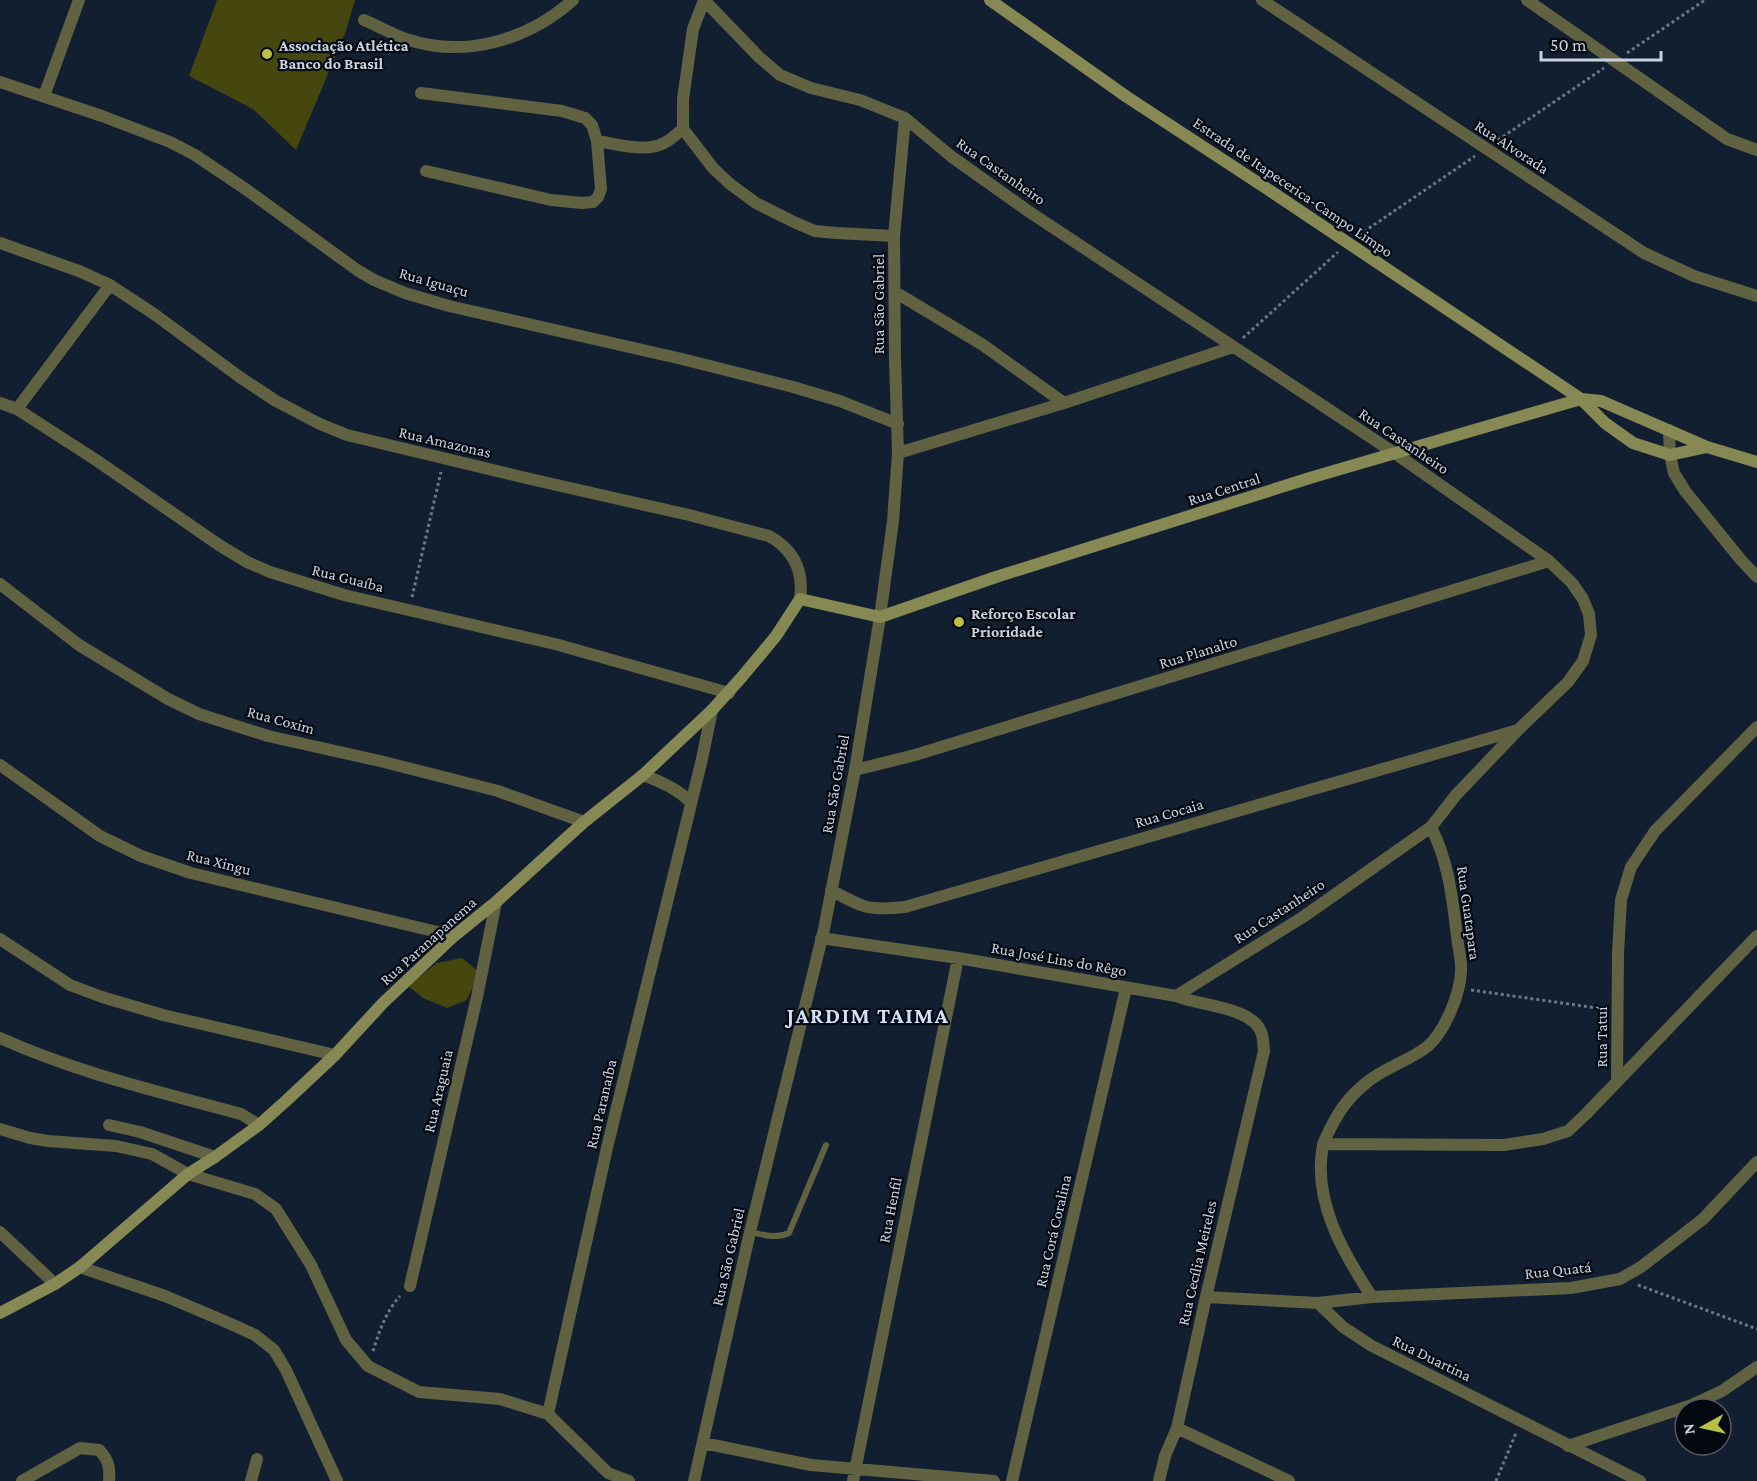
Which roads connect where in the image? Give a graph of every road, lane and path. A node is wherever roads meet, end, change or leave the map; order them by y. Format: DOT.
graph roads {
  1 [pos="79,0"];
  2 [pos="573,0"];
  3 [pos="704,0"];
  4 [pos="990,0"];
  5 [pos="1262,0"];
  6 [pos="1527,0"];
  7 [pos="1705,0"];
  8 [pos="364,20"];
  9 [pos="1615,61"];
  10 [pos="0,82"];
  11 [pos="421,93"];
  12 [pos="44,96"];
  13 [pos="905,118"];
  14 [pos="683,129"];
  15 [pos="597,141"];
  16 [pos="1485,149"];
  17 [pos="1757,150"];
  18 [pos="426,171"];
  19 [pos="894,236"];
  20 [pos="0,243"];
  21 [pos="1347,243"];
  22 [pos="110,285"];
  23 [pos="895,292"];
  24 [pos="1757,296"];
  25 [pos="1233,347"];
  26 [pos="1581,399"];
  27 [pos="0,403"];
  28 [pos="1064,403"];
  29 [pos="17,409"];
  30 [pos="898,424"];
  31 [pos="1669,430"];
  32 [pos="1707,447"];
  33 [pos="898,453"];
  34 [pos="1396,454"];
  35 [pos="1670,455"];
  36 [pos="445,459"];
  37 [pos="1757,462"];
  38 [pos="1549,561"];
  39 [pos="1757,577"];
  40 [pos="0,584"];
  41 [pos="800,599"];
  42 [pos="409,609"];
  43 [pos="880,617"];
  44 [pos="729,693"];
  45 [pos="712,710"];
  46 [pos="1757,727"];
  47 [pos="1518,730"];
  48 [pos="0,765"];
  49 [pos="855,770"];
  50 [pos="643,775"];
  51 [pos="691,802"];
  52 [pos="584,822"];
  53 [pos="1431,827"];
  54 [pos="831,890"];
  55 [pos="496,902"];
  56 [pos="454,936"];
  57 [pos="1757,936"];
  58 [pos="821,938"];
  59 [pos="0,939"];
  60 [pos="958,957"];
  61 [pos="1126,988"];
  62 [pos="1458,988"];
  63 [pos="1176,996"];
  64 [pos="1617,1011"];
  65 [pos="0,1038"];
  66 [pos="1264,1052"];
  67 [pos="335,1055"];
  68 [pos="1617,1080"];
  69 [pos="109,1125"];
  70 [pos="259,1125"];
  71 [pos="0,1130"];
  72 [pos="1323,1144"];
  73 [pos="826,1145"];
  74 [pos="214,1157"];
  75 [pos="1757,1162"];
  76 [pos="188,1174"];
  77 [pos="0,1232"];
  78 [pos="750,1232"];
  79 [pos="80,1267"];
  80 [pos="1620,1279"];
  81 [pos="55,1284"];
  82 [pos="410,1286"];
  83 [pos="1206,1297"];
  84 [pos="1372,1297"];
  85 [pos="1318,1303"];
  86 [pos="0,1313"];
  87 [pos="1757,1329"];
  88 [pos="376,1340"];
  89 [pos="1757,1367"];
  90 [pos="548,1414"];
  91 [pos="1522,1420"];
  92 [pos="1177,1428"];
  93 [pos="703,1443"];
  94 [pos="1568,1446"];
  95 [pos="257,1459"];
  96 [pos="854,1474"];
  97 [pos="22,1481"];
  98 [pos="109,1481"];
  99 [pos="251,1481"];
  100 [pos="337,1481"];
  101 [pos="629,1481"];
  102 [pos="694,1481"];
  103 [pos="994,1481"];
  104 [pos="1012,1481"];
  105 [pos="1159,1481"];
  106 [pos="1289,1481"];
  107 [pos="1496,1481"];
  108 [pos="1640,1481"];
  1 -- 12 [label="street"];
  2 -- 8 [label="street"];
  3 -- 13 [label="street, Rua Castanheiro"];
  3 -- 14 [label="street"];
  4 -- 21 [label="street, Estrada de Itapecerica-Campo Limpo"];
  5 -- 16 [label="street, Rua Alvorada"];
  6 -- 9 [label="street"];
  7 -- 9 [label="path"];
  9 -- 16 [label="path"];
  9 -- 17 [label="street"];
  10 -- 12 [label="street, Rua Iguaçu"];
  11 -- 15 [label="street"];
  12 -- 30 [label="street, Rua Iguaçu"];
  13 -- 19 [label="street, Rua São Gabriel"];
  13 -- 25 [label="street, Rua Castanheiro"];
  14 -- 15 [label="street"];
  14 -- 19 [label="street"];
  15 -- 18 [label="street"];
  16 -- 21 [label="path"];
  16 -- 24 [label="street, Rua Alvorada"];
  19 -- 23 [label="street, Rua São Gabriel"];
  20 -- 22 [label="street, Rua Amazonas"];
  21 -- 25 [label="path"];
  21 -- 26 [label="street, Estrada de Itapecerica-Campo Limpo"];
  22 -- 29 [label="street"];
  22 -- 36 [label="street, Rua Amazonas"];
  23 -- 28 [label="street"];
  23 -- 30 [label="street, Rua São Gabriel"];
  25 -- 28 [label="street"];
  25 -- 34 [label="street, Rua Castanheiro"];
  26 -- 31 [label="street, Estrada de Itapecerica-Campo Limpo"];
  26 -- 34 [label="street, Rua Central"];
  26 -- 35 [label="street, Estrada de Itapecerica-Campo Limpo"];
  27 -- 29 [label="street, Rua Guaíba"];
  28 -- 33 [label="street"];
  29 -- 42 [label="street, Rua Guaíba"];
  30 -- 33 [label="street, Rua São Gabriel"];
  31 -- 32 [label="street, Estrada de Itapecerica-Campo Limpo"];
  31 -- 35 [label="street"];
  32 -- 35 [label="street, Estrada de Itapecerica-Campo Limpo"];
  32 -- 37 [label="street, Estrada de Itapecerica-Campo Limpo"];
  33 -- 43 [label="street, Rua São Gabriel"];
  34 -- 38 [label="street, Rua Castanheiro"];
  34 -- 43 [label="street, Rua Central"];
  35 -- 39 [label="street"];
  36 -- 41 [label="street, Rua Amazonas"];
  36 -- 42 [label="path"];
  38 -- 47 [label="street, Rua Castanheiro"];
  38 -- 49 [label="street, Rua Planalto"];
  40 -- 52 [label="street, Rua Coxim"];
  41 -- 43 [label="street"];
  41 -- 44 [label="street, Rua Paranapanema"];
  42 -- 44 [label="street, Rua Guaíba"];
  43 -- 49 [label="street, Rua São Gabriel"];
  44 -- 45 [label="street, Rua Paranapanema"];
  45 -- 50 [label="street, Rua Paranapanema"];
  45 -- 51 [label="street, Rua Paranaíba"];
  46 -- 64 [label="street, Rua Tatuí"];
  47 -- 53 [label="street, Rua Castanheiro"];
  47 -- 54 [label="street, Rua Cocaia"];
  48 -- 56 [label="street, Rua Xingu"];
  49 -- 54 [label="street, Rua São Gabriel"];
  50 -- 51 [label="street"];
  50 -- 52 [label="street, Rua Paranapanema"];
  51 -- 90 [label="street, Rua Paranaíba"];
  52 -- 55 [label="street, Rua Paranapanema"];
  53 -- 62 [label="street, Rua Guatapara"];
  53 -- 63 [label="street, Rua Castanheiro"];
  54 -- 58 [label="street, Rua São Gabriel"];
  55 -- 56 [label="street, Rua Paranapanema"];
  55 -- 82 [label="street, Rua Araguaia"];
  56 -- 67 [label="street, Rua Paranapanema"];
  57 -- 68 [label="street"];
  58 -- 60 [label="street, Rua José Lins do Rêgo"];
  58 -- 78 [label="street, Rua São Gabriel"];
  59 -- 67 [label="street"];
  60 -- 61 [label="street, Rua José Lins do Rêgo"];
  60 -- 96 [label="street, Rua Henfil"];
  61 -- 63 [label="street, Rua José Lins do Rêgo"];
  61 -- 104 [label="street, Rua Corá Coralina"];
  62 -- 64 [label="path"];
  62 -- 72 [label="street, Rua Guatapara"];
  63 -- 66 [label="street, Rua José Lins do Rêgo"];
  64 -- 68 [label="street, Rua Tatuí"];
  65 -- 70 [label="street"];
  66 -- 83 [label="street, Rua Cecília Meireles"];
  67 -- 70 [label="street, Rua Paranapanema"];
  68 -- 72 [label="street, Rua Tatuí"];
  69 -- 74 [label="street"];
  70 -- 74 [label="street, Rua Paranapanema"];
  71 -- 76 [label="street"];
  72 -- 84 [label="street, Rua Guatapara"];
  73 -- 78 [label="lane"];
  74 -- 76 [label="street, Rua Paranapanema"];
  75 -- 80 [label="street, Rua Quatá"];
  76 -- 79 [label="street, Rua Paranapanema"];
  76 -- 90 [label="street"];
  77 -- 81 [label="street"];
  78 -- 93 [label="street, Rua São Gabriel"];
  79 -- 81 [label="street, Rua Paranapanema"];
  79 -- 100 [label="street"];
  80 -- 84 [label="street, Rua Quatá"];
  80 -- 87 [label="path"];
  81 -- 86 [label="street, Rua Paranapanema"];
  82 -- 88 [label="path"];
  83 -- 85 [label="street"];
  83 -- 92 [label="street, Rua Cecília Meireles"];
  84 -- 85 [label="street, Rua Quatá"];
  85 -- 91 [label="street, Rua Duartina"];
  89 -- 94 [label="street"];
  90 -- 101 [label="street"];
  91 -- 94 [label="street, Rua Duartina"];
  91 -- 107 [label="path"];
  92 -- 105 [label="street, Rua Cecília Meireles"];
  92 -- 106 [label="street"];
  93 -- 96 [label="street"];
  93 -- 102 [label="street, Rua São Gabriel"];
  94 -- 108 [label="street, Rua Duartina"];
  95 -- 99 [label="street"];
  96 -- 103 [label="street"];
  97 -- 98 [label="street"];
}
